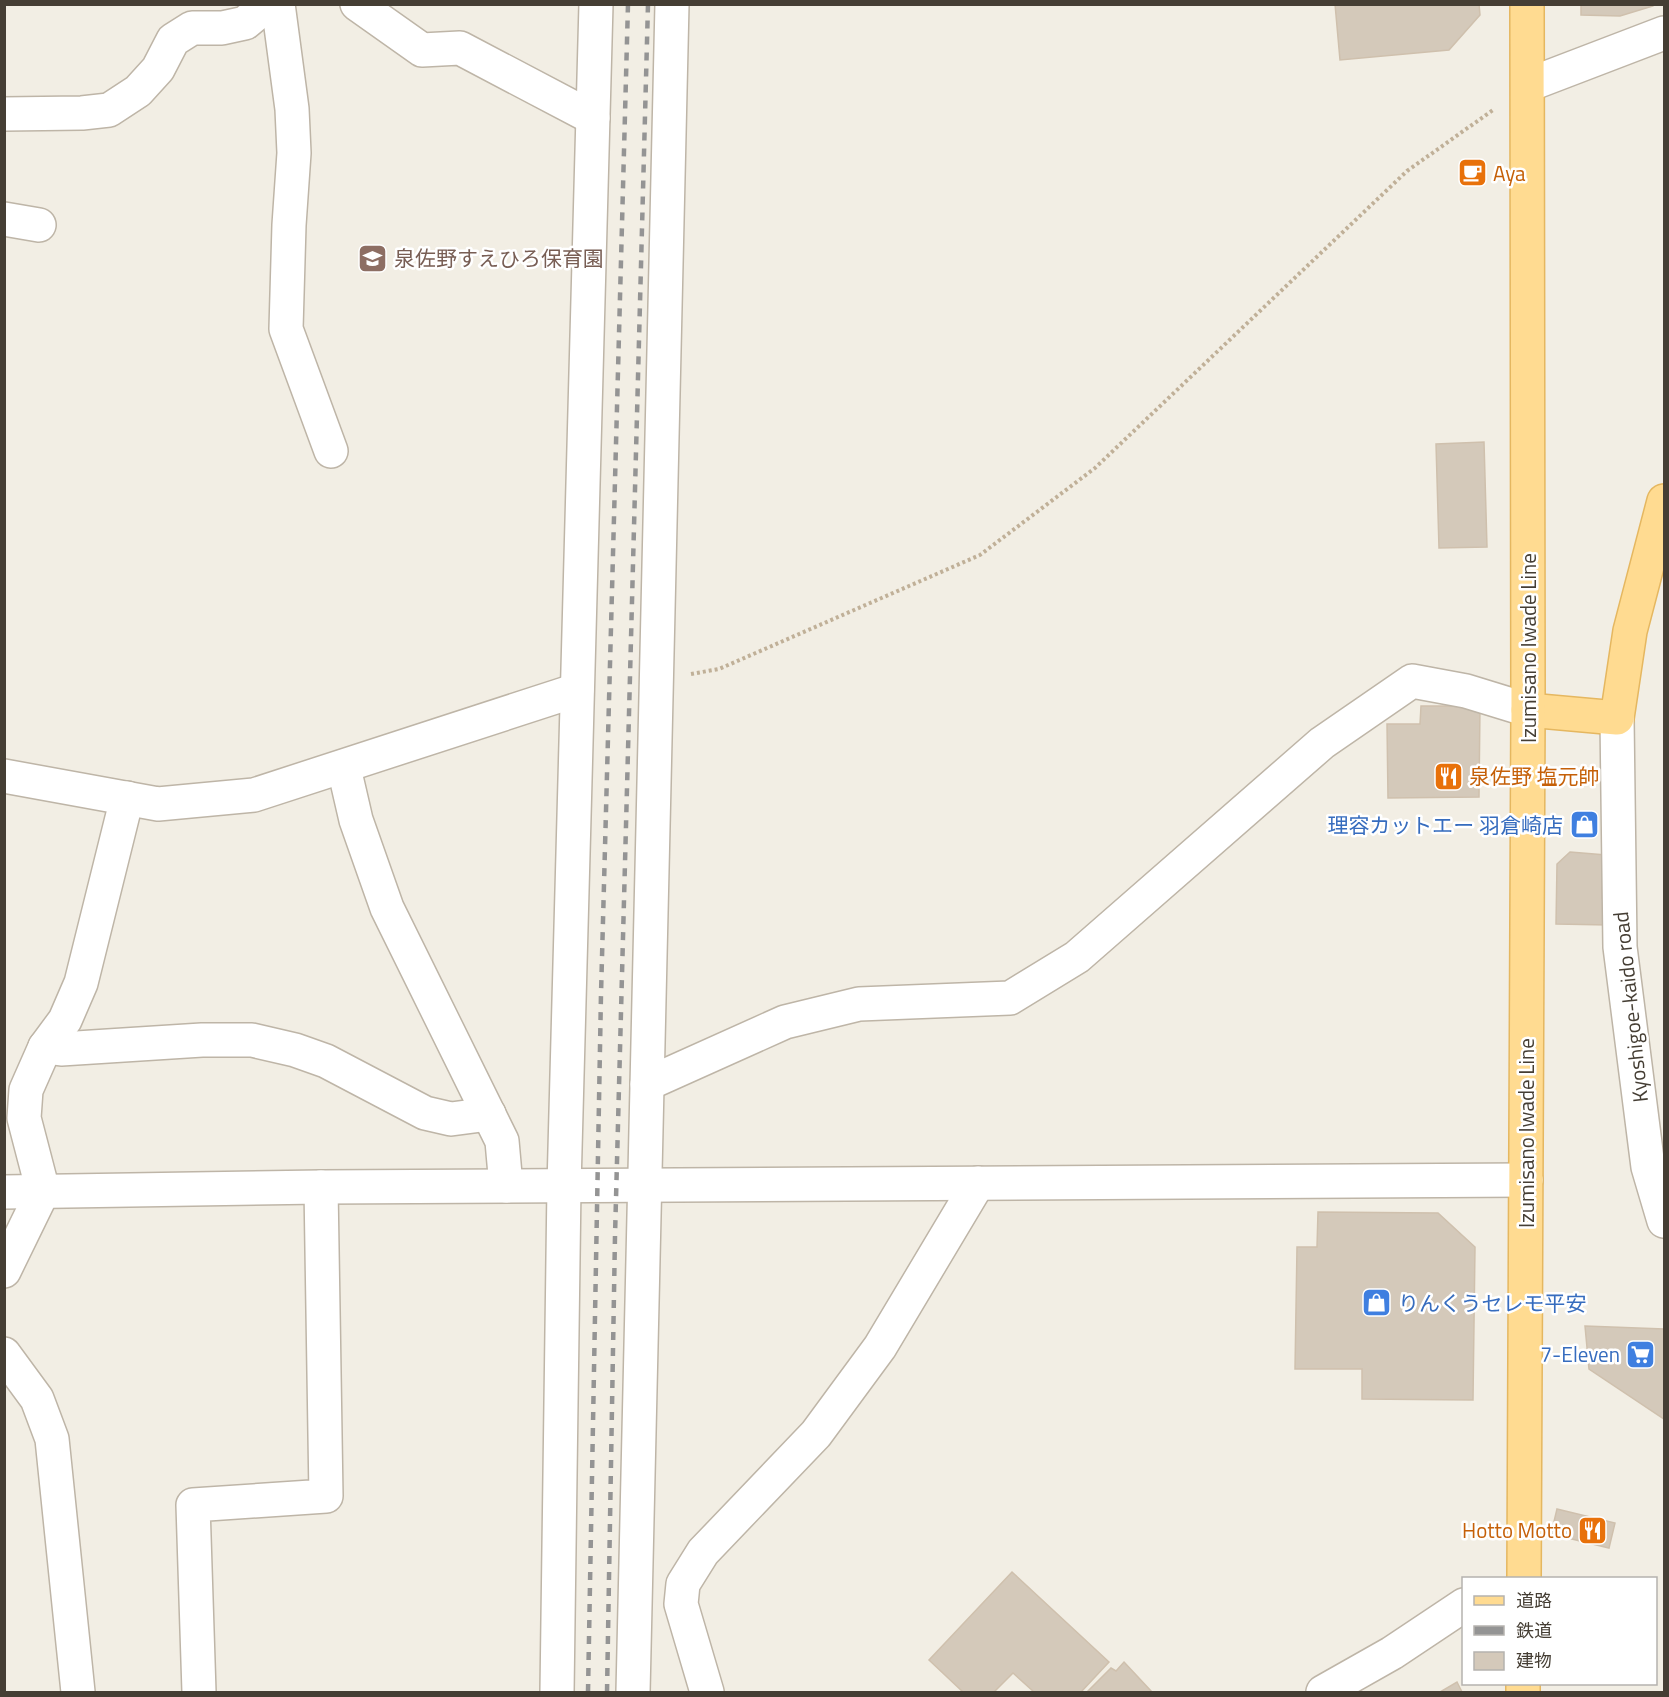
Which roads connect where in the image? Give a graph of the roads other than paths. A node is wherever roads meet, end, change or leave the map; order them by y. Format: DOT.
graph roads {
  1 [pos="268,4"];
  2 [pos="278,4"];
  3 [pos="357,4"];
  4 [pos="596,4"];
  5 [pos="672,4"];
  6 [pos="1527,4"];
  7 [pos="1665,33"];
  8 [pos="1528,85"];
  9 [pos="4,114"];
  10 [pos="592,118"];
  11 [pos="4,219"];
  12 [pos="39,225"];
  13 [pos="331,451"];
  14 [pos="1665,501"];
  15 [pos="577,690"];
  16 [pos="1528,710"];
  17 [pos="1617,718"];
  18 [pos="344,768"];
  19 [pos="4,776"];
  20 [pos="128,798"];
  21 [pos="45,1047"];
  22 [pos="647,1084"];
  23 [pos="489,1114"];
  24 [pos="1526,1180"];
  25 [pos="978,1184"];
  26 [pos="321,1186"];
  27 [pos="506,1186"];
  28 [pos="564,1186"];
  29 [pos="646,1186"];
  30 [pos="43,1191"];
  31 [pos="4,1192"];
  32 [pos="1665,1221"];
  33 [pos="4,1271"];
  34 [pos="4,1353"];
  35 [pos="1520,1577"];
  36 [pos="1462,1606"];
  37 [pos="78,1692"];
  38 [pos="200,1692"];
  39 [pos="557,1692"];
  40 [pos="633,1692"];
  41 [pos="707,1692"];
  42 [pos="1323,1692"];
  1 -- 9 [label="street"];
  2 -- 13 [label="street"];
  3 -- 10 [label="street"];
  4 -- 10 [label="street"];
  5 -- 22 [label="street"];
  6 -- 8 [label="main road, Izumisano Iwade Line"];
  7 -- 8 [label="street"];
  8 -- 16 [label="main road, Izumisano Iwade Line"];
  10 -- 15 [label="street"];
  11 -- 12 [label="street"];
  14 -- 17 [label="main road"];
  15 -- 18 [label="street"];
  15 -- 28 [label="street"];
  16 -- 17 [label="main road"];
  16 -- 22 [label="street"];
  16 -- 24 [label="main road, Izumisano Iwade Line"];
  17 -- 32 [label="street, Kyoshigoe-kaido road"];
  18 -- 20 [label="street"];
  18 -- 23 [label="street"];
  19 -- 20 [label="street"];
  20 -- 21 [label="street"];
  21 -- 23 [label="street"];
  21 -- 30 [label="street"];
  22 -- 29 [label="street"];
  23 -- 27 [label="street"];
  24 -- 25 [label="street"];
  24 -- 35 [label="main road, Izumisano Iwade Line"];
  25 -- 29 [label="street"];
  25 -- 41 [label="street"];
  26 -- 27 [label="street"];
  26 -- 30 [label="street"];
  26 -- 38 [label="street"];
  27 -- 28 [label="street"];
  28 -- 29 [label="street"];
  28 -- 39 [label="street"];
  29 -- 40 [label="street"];
  30 -- 31 [label="street"];
  30 -- 33 [label="street"];
  34 -- 37 [label="street"];
  36 -- 42 [label="street"];
}
